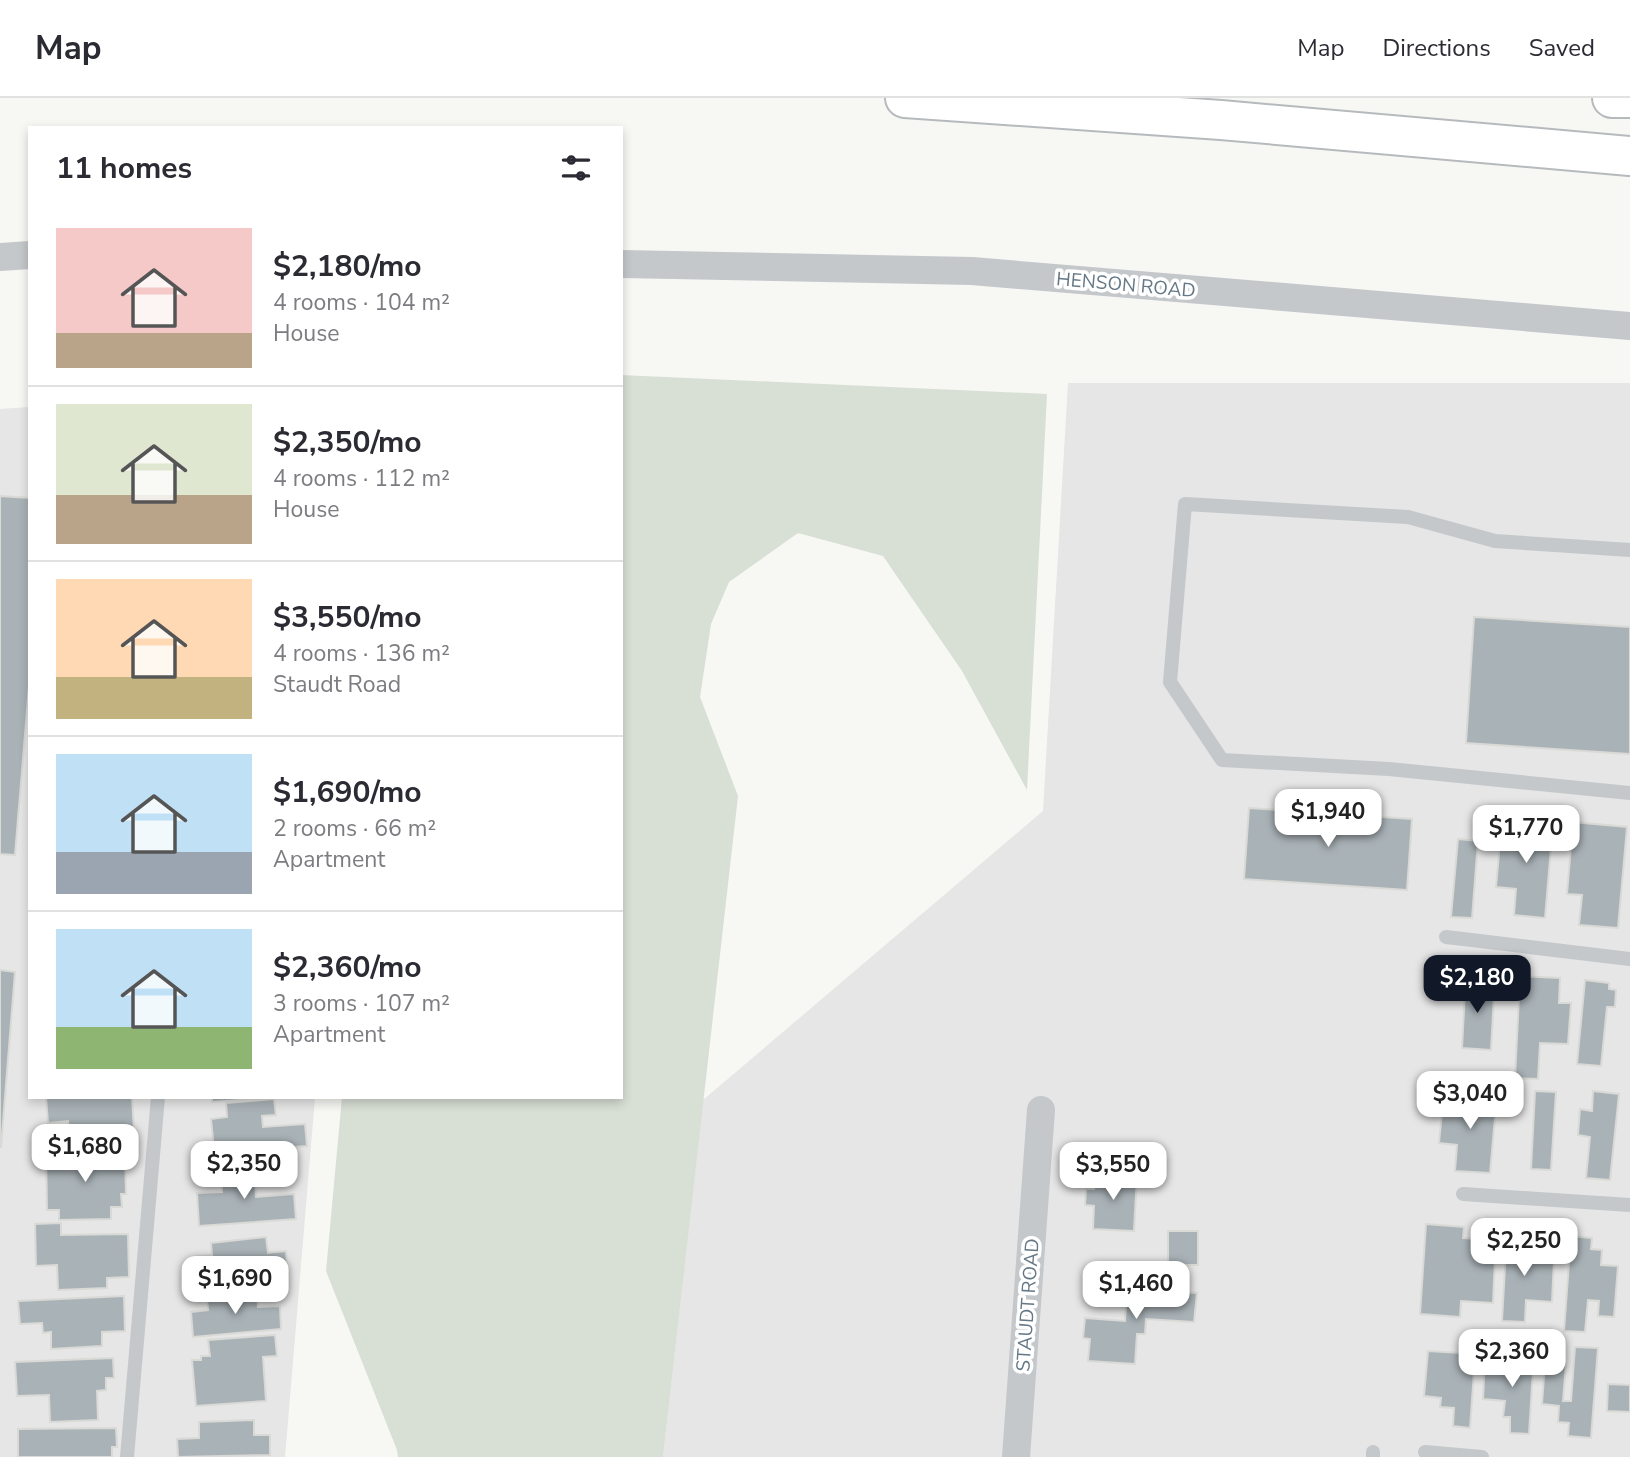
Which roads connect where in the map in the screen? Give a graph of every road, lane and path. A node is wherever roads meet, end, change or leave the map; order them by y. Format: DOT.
graph roads {
  1 [pos="905,98"];
  2 [pos="1612,98"];
  3 [pos="1630,98"];
  4 [pos="1630,156"];
  5 [pos="28,255"];
  6 [pos="0,257"];
  7 [pos="623,264"];
  8 [pos="1630,326"];
  9 [pos="1630,550"];
  10 [pos="1630,793"];
  11 [pos="1446,937"];
  12 [pos="1630,959"];
  13 [pos="158,1099"];
  14 [pos="1041,1110"];
  15 [pos="1462,1194"];
  16 [pos="1630,1205"];
  17 [pos="1425,1452"];
  18 [pos="127,1457"];
  19 [pos="1016,1457"];
  20 [pos="1482,1457"];
  1 -- 4 [label="highway"];
  2 -- 3 [label="highway"];
  5 -- 6 [label="street"];
  7 -- 8 [label="street, HENSON ROAD"];
  9 -- 10 [label="lane"];
  11 -- 12 [label="lane"];
  13 -- 18 [label="lane"];
  14 -- 19 [label="street, STAUDT ROAD"];
  15 -- 16 [label="lane"];
  17 -- 20 [label="lane"];
}
